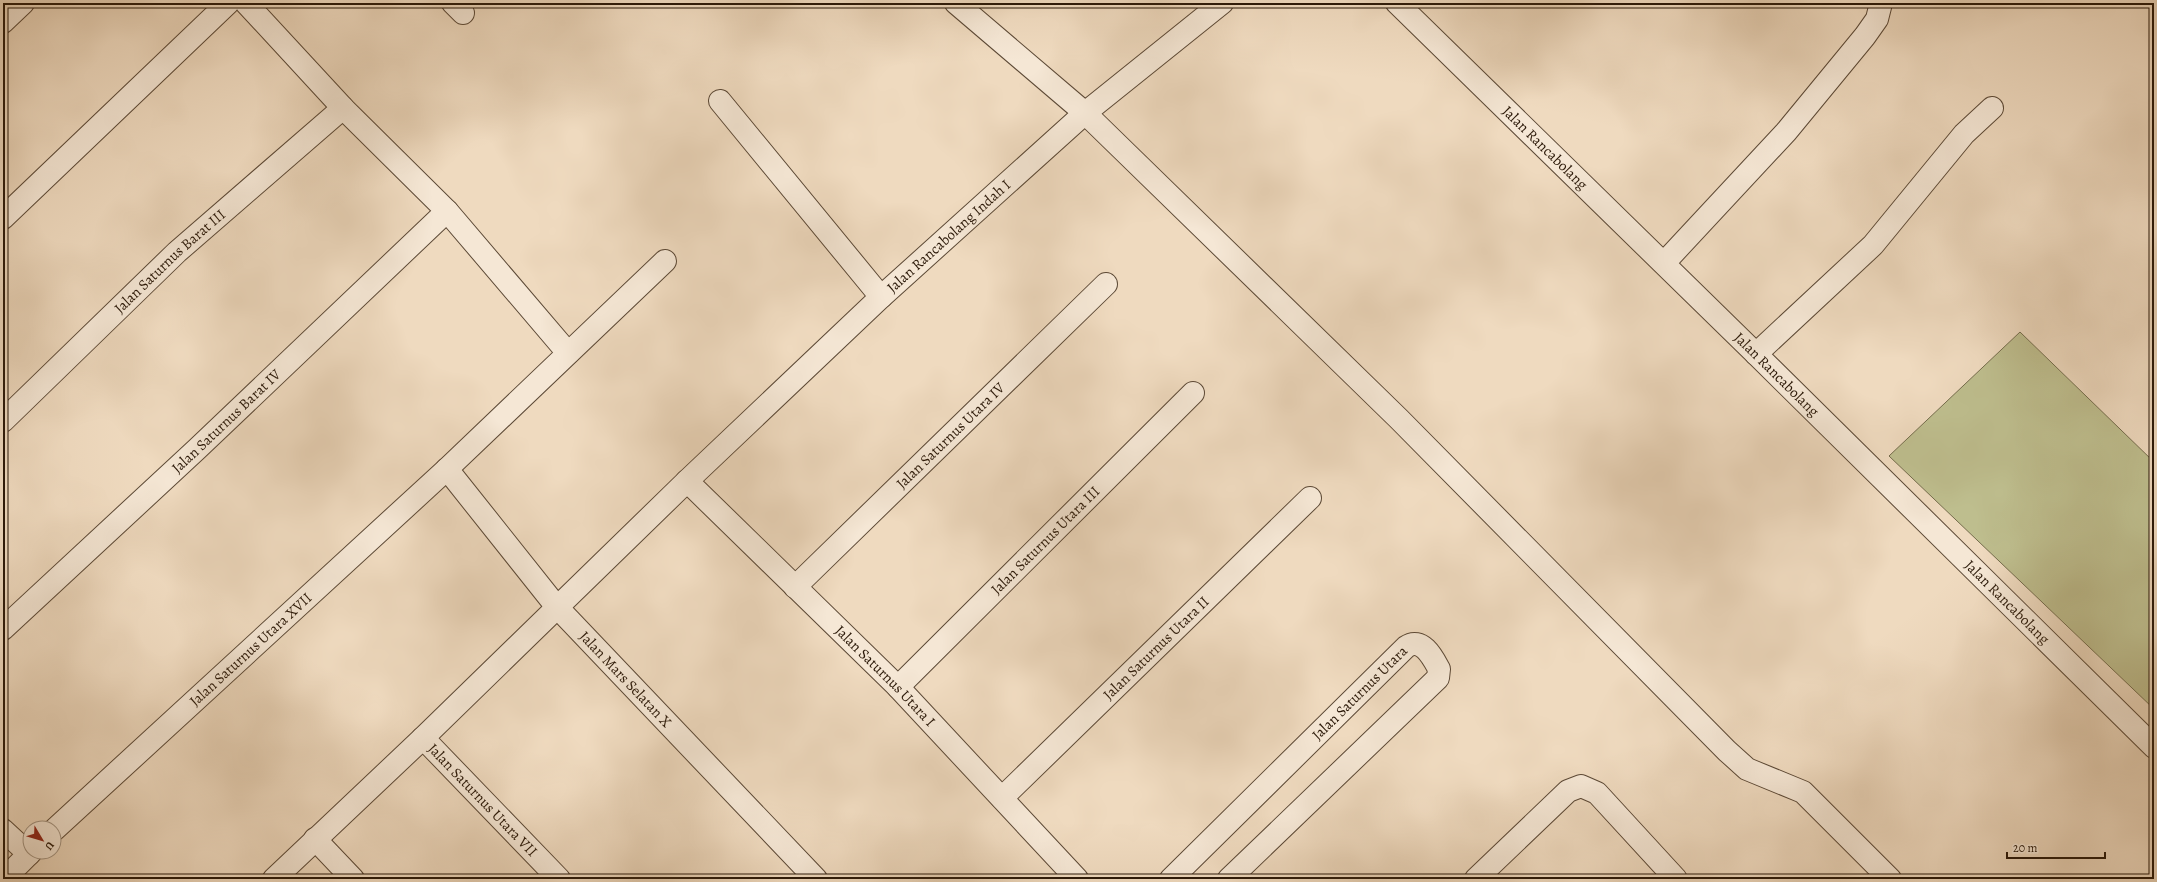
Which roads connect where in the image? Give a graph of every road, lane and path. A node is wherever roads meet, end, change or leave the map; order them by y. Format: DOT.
graph roads {
  1 [pos="23,3"];
  2 [pos="228,3"];
  3 [pos="246,3"];
  4 [pos="956,3"];
  5 [pos="1222,3"];
  6 [pos="1397,3"];
  7 [pos="1881,3"];
  8 [pos="3,22"];
  9 [pos="720,101"];
  10 [pos="343,108"];
  11 [pos="1992,108"];
  12 [pos="1085,114"];
  13 [pos="447,211"];
  14 [pos="3,218"];
  15 [pos="665,261"];
  16 [pos="1664,264"];
  17 [pos="1106,284"];
  18 [pos="881,297"];
  19 [pos="568,353"];
  20 [pos="1756,354"];
  21 [pos="1193,393"];
  22 [pos="3,421"];
  23 [pos="447,469"];
  24 [pos="687,481"];
  25 [pos="1310,498"];
  26 [pos="795,587"];
  27 [pos="556,606"];
  28 [pos="3,630"];
  29 [pos="898,687"];
  30 [pos="423,738"];
  31 [pos="2154,747"];
  32 [pos="1002,798"];
  33 [pos="62,823"];
  34 [pos="3,830"];
  35 [pos="315,839"];
  36 [pos="22,846"];
  37 [pos="23,860"];
  38 [pos="1478,878"];
  39 [pos="4,879"];
  40 [pos="274,879"];
  41 [pos="353,879"];
  42 [pos="559,879"];
  43 [pos="816,879"];
  44 [pos="1077,879"];
  45 [pos="1171,879"];
  46 [pos="1230,879"];
  47 [pos="1676,879"];
  48 [pos="1890,879"];
  1 -- 8 [label="street"];
  2 -- 14 [label="street"];
  3 -- 10 [label="street"];
  4 -- 12 [label="street"];
  5 -- 12 [label="street, Jalan Rancabolang Indah I"];
  6 -- 16 [label="street, Jalan Rancabolang"];
  7 -- 16 [label="street"];
  9 -- 18 [label="street"];
  10 -- 13 [label="street"];
  10 -- 22 [label="street, Jalan Saturnus Barat III"];
  11 -- 20 [label="street"];
  12 -- 18 [label="street, Jalan Rancabolang Indah I"];
  12 -- 48 [label="street"];
  13 -- 19 [label="street"];
  13 -- 28 [label="street, Jalan Saturnus Barat IV"];
  15 -- 19 [label="street, Jalan Saturnus Utara XVII"];
  16 -- 20 [label="street, Jalan Rancabolang"];
  17 -- 26 [label="street, Jalan Saturnus Utara IV"];
  18 -- 24 [label="street, Jalan Rancabolang Indah I"];
  19 -- 23 [label="street, Jalan Saturnus Utara XVII"];
  20 -- 31 [label="street, Jalan Rancabolang"];
  21 -- 29 [label="street, Jalan Saturnus Utara III"];
  23 -- 27 [label="street, Jalan Mars Selatan X"];
  23 -- 33 [label="street, Jalan Saturnus Utara XVII"];
  24 -- 26 [label="street, Jalan Saturnus Utara I"];
  24 -- 27 [label="street, Jalan Rancabolang Indah I"];
  25 -- 32 [label="street, Jalan Saturnus Utara II"];
  26 -- 29 [label="street, Jalan Saturnus Utara I"];
  27 -- 30 [label="street, Jalan Rancabolang Indah I"];
  27 -- 43 [label="street, Jalan Mars Selatan X"];
  29 -- 32 [label="street, Jalan Saturnus Utara I"];
  30 -- 35 [label="street, Jalan Rancabolang Indah I"];
  30 -- 42 [label="street, Jalan Saturnus Utara VII"];
  32 -- 44 [label="street, Jalan Saturnus Utara I"];
  34 -- 36 [label="street"];
  35 -- 40 [label="street, Jalan Rancabolang Indah I"];
  35 -- 41 [label="street"];
  37 -- 39 [label="street"];
  38 -- 47 [label="street"];
  45 -- 46 [label="street, Jalan Saturnus Utara"];
}
